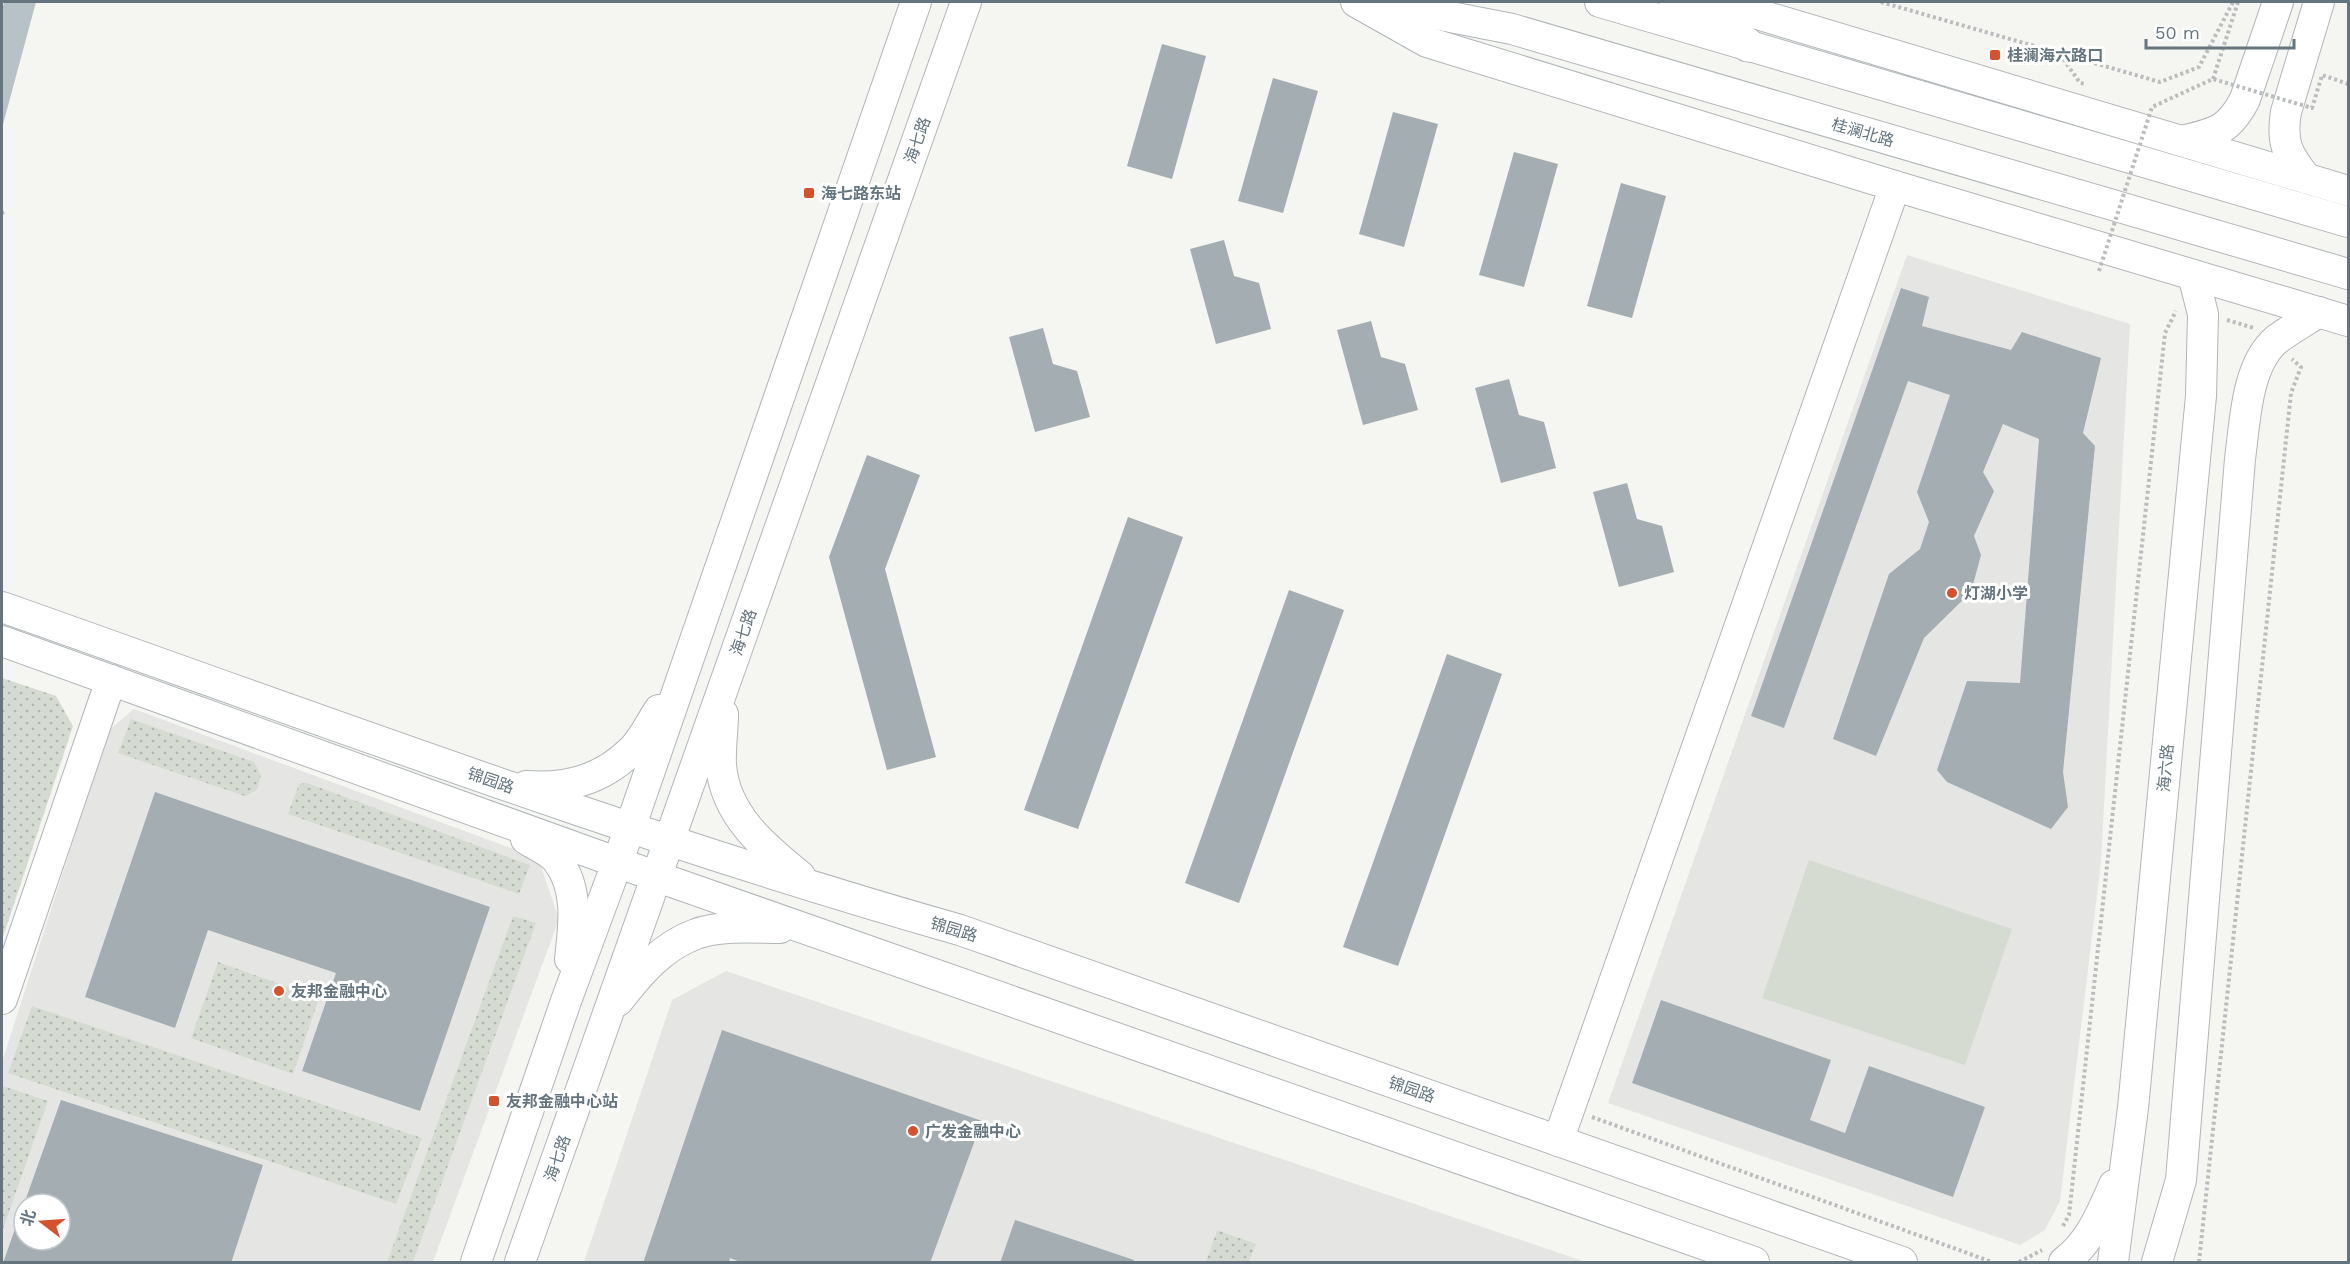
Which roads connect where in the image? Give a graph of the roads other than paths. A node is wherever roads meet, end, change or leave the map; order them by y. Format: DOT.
graph roads {
  1 [pos="1356,2"];
  2 [pos="1374,2"];
  3 [pos="1600,2"];
  4 [pos="1676,2"];
  5 [pos="1717,2"];
  6 [pos="2278,2"];
  7 [pos="2319,2"];
  8 [pos="914,3"];
  9 [pos="968,7"];
  10 [pos="1748,45"];
  11 [pos="2305,47"];
  12 [pos="2182,141"];
  13 [pos="2306,178"];
  14 [pos="1895,186"];
  15 [pos="2349,191"];
  16 [pos="2349,222"];
  17 [pos="2349,274"];
  18 [pos="2193,275"];
  19 [pos="2319,312"];
  20 [pos="2349,321"];
  21 [pos="2,607"];
  22 [pos="2,641"];
  23 [pos="685,670"];
  24 [pos="111,680"];
  25 [pos="725,685"];
  26 [pos="503,784"];
  27 [pos="493,818"];
  28 [pos="630,828"];
  29 [pos="667,840"];
  30 [pos="617,861"];
  31 [pos="655,876"];
  32 [pos="814,887"];
  33 [pos="801,927"];
  34 [pos="2,999"];
  35 [pos="566,1002"];
  36 [pos="605,1018"];
  37 [pos="1558,1141"];
  38 [pos="2127,1158"];
  39 [pos="2181,1180"];
  40 [pos="2056,1253"];
  41 [pos="476,1263"];
  42 [pos="520,1263"];
  43 [pos="1754,1263"];
  44 [pos="1902,1263"];
  45 [pos="2113,1263"];
  46 [pos="2157,1263"];
  47 [pos="2178,1263"];
  1 -- 14 [label="main road"];
  2 -- 17 [label="main road, 桂澜北路"];
  3 -- 10 [label="main road"];
  4 -- 10 [label="main road"];
  5 -- 12 [label="main road"];
  6 -- 11 [label="main road"];
  6 -- 12 [label="main road"];
  7 -- 11 [label="main road"];
  8 -- 23 [label="main road"];
  9 -- 25 [label="main road, 海七路"];
  10 -- 16 [label="main road"];
  11 -- 13 [label="main road"];
  12 -- 13 [label="main road"];
  13 -- 15 [label="main road"];
  14 -- 18 [label="main road"];
  14 -- 37 [label="main road"];
  18 -- 19 [label="main road"];
  18 -- 38 [label="main road, 海六路"];
  19 -- 20 [label="main road"];
  19 -- 39 [label="main road"];
  21 -- 26 [label="main road, 锦园路"];
  22 -- 24 [label="main road"];
  23 -- 26 [label="main road"];
  23 -- 28 [label="main road"];
  24 -- 27 [label="main road"];
  24 -- 34 [label="main road"];
  25 -- 29 [label="main road, 海七路"];
  25 -- 32 [label="main road"];
  26 -- 28 [label="main road, 锦园路"];
  27 -- 30 [label="main road"];
  27 -- 35 [label="main road"];
  28 -- 29 [label="main road, 锦园路"];
  28 -- 30 [label="main road"];
  29 -- 31 [label="main road, 海七路"];
  29 -- 32 [label="main road, 锦园路"];
  30 -- 31 [label="main road"];
  30 -- 35 [label="main road"];
  31 -- 33 [label="main road"];
  31 -- 36 [label="main road, 海七路"];
  32 -- 37 [label="main road, 锦园路"];
  33 -- 36 [label="main road"];
  33 -- 43 [label="main road"];
  35 -- 41 [label="main road"];
  36 -- 42 [label="main road, 海七路"];
  37 -- 44 [label="main road, 锦园路"];
  38 -- 40 [label="main road"];
  38 -- 45 [label="main road, 海六路"];
  39 -- 46 [label="main road"];
  39 -- 47 [label="main road"];
}
